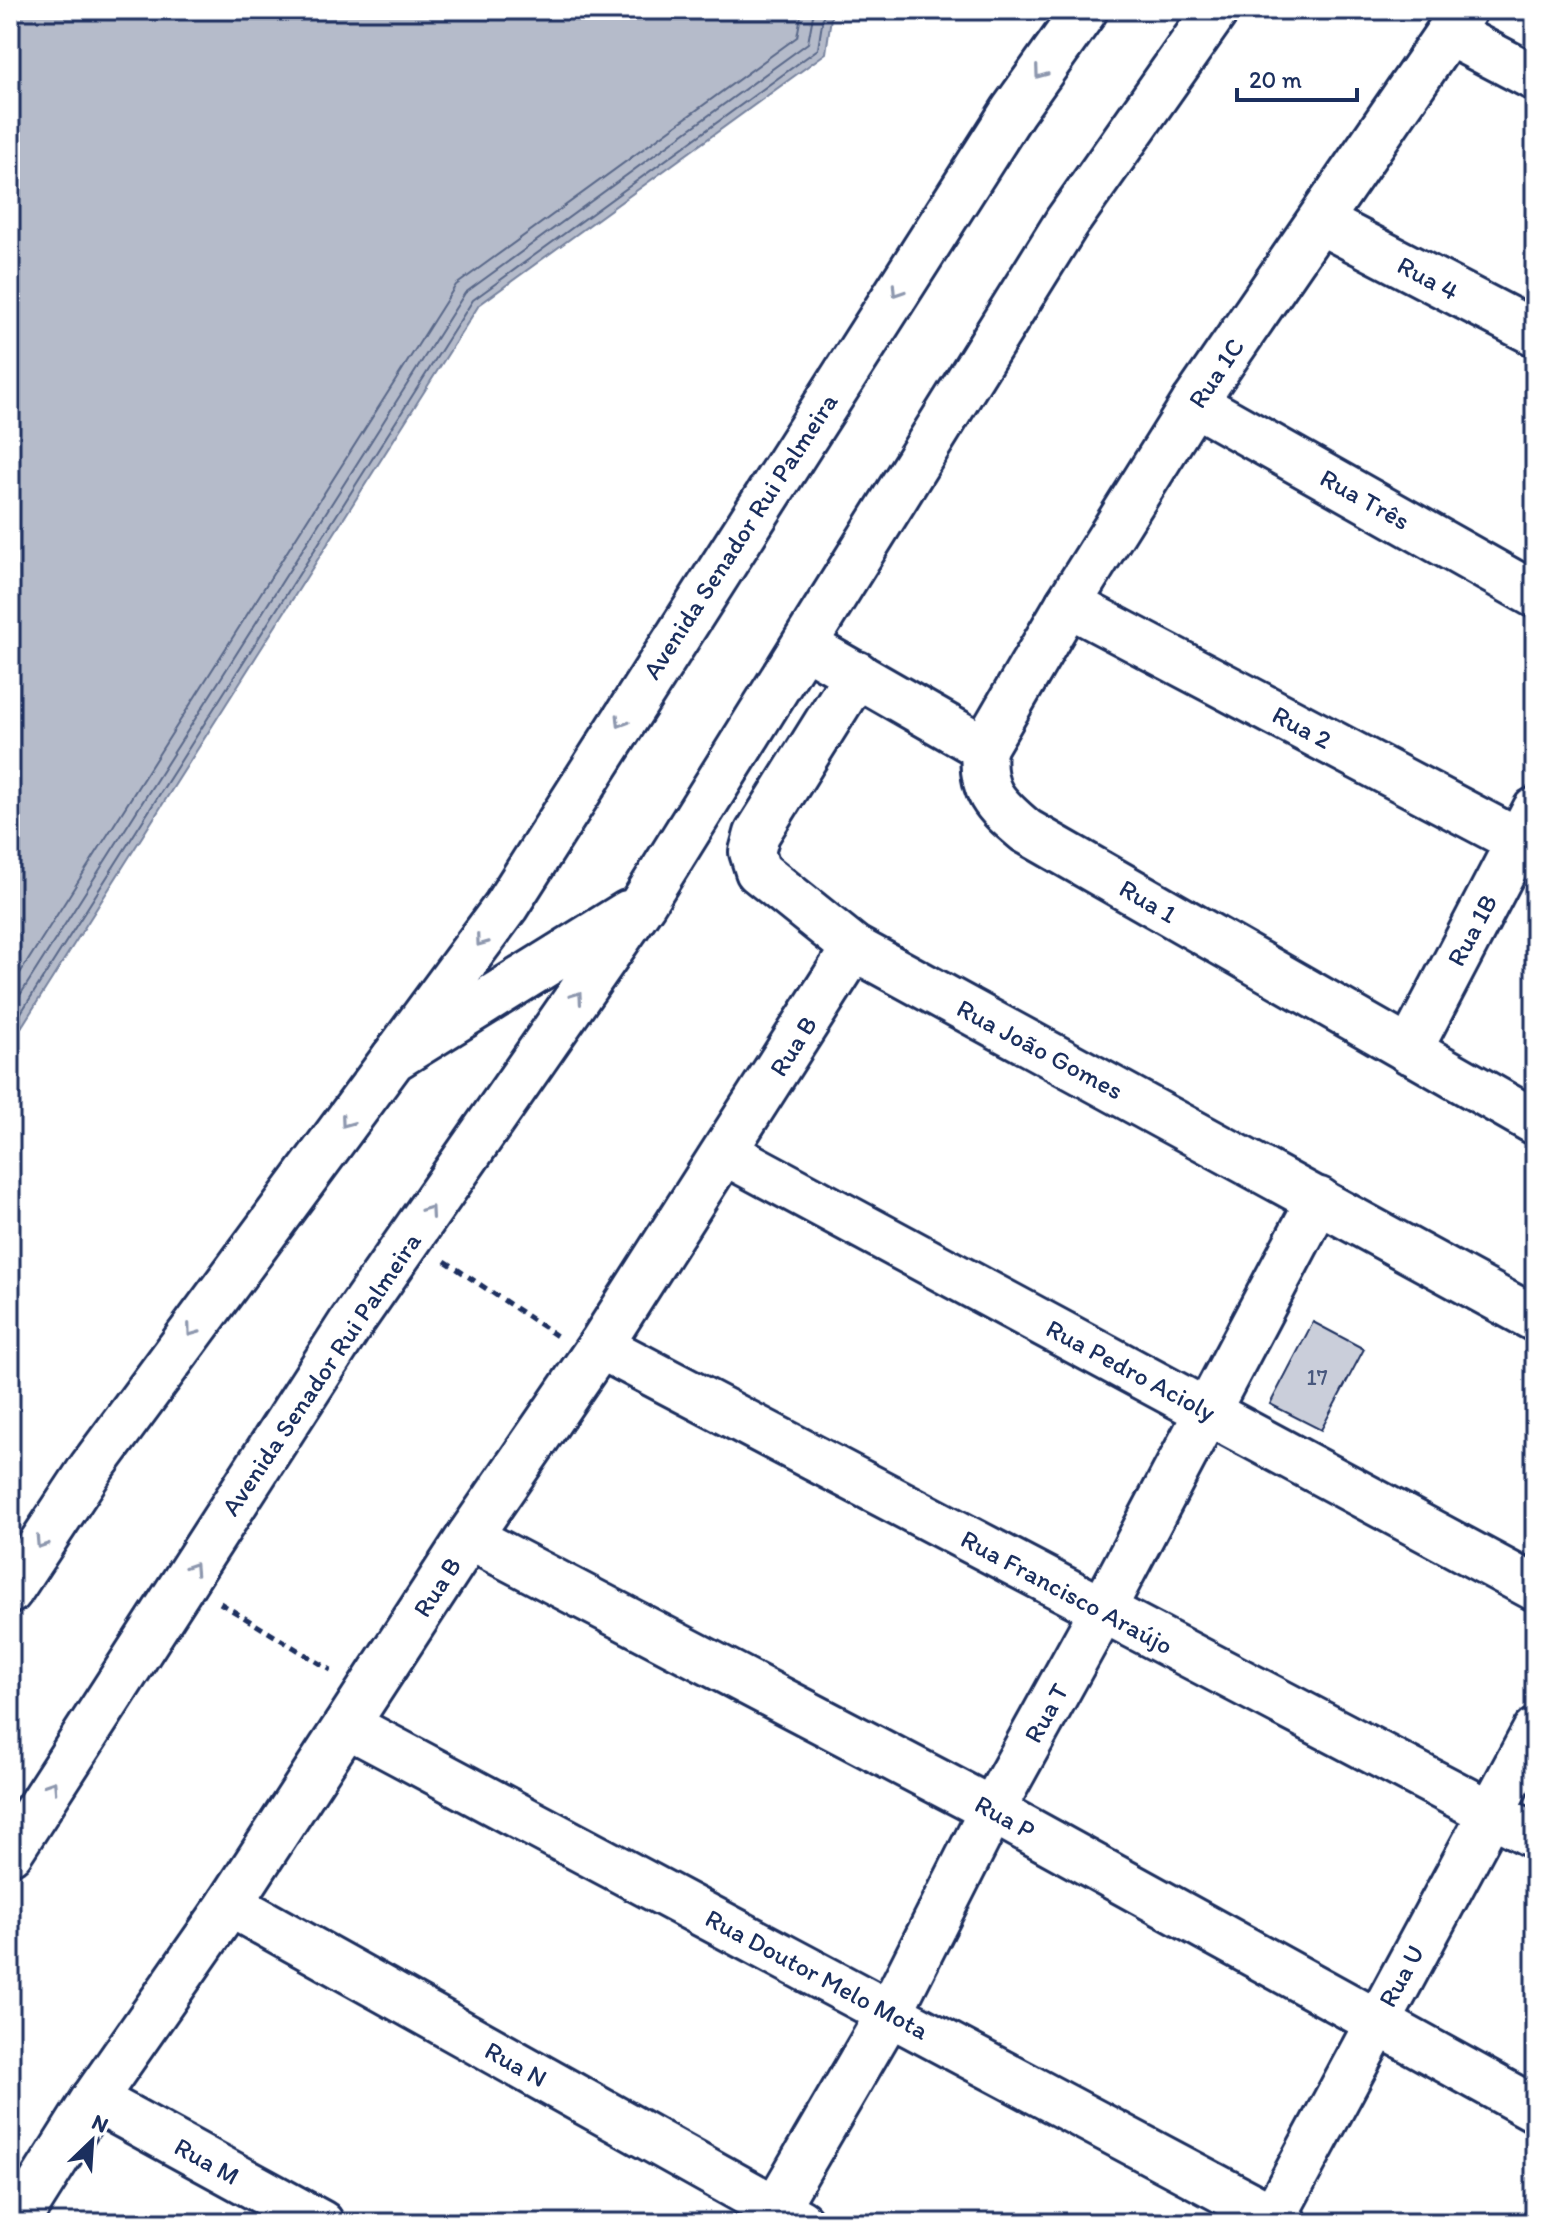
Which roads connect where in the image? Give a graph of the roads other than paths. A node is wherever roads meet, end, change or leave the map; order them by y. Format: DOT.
graph roads {
  1 [pos="1085,10"];
  2 [pos="1216,10"];
  3 [pos="1457,22"];
  4 [pos="1535,78"];
  5 [pos="1321,222"];
  6 [pos="1535,333"];
  7 [pos="1194,403"];
  8 [pos="1535,595"];
  9 [pos="1068,604"];
  10 [pos="806,646"];
  11 [pos="857,674"];
  12 [pos="984,748"];
  13 [pos="1529,834"];
  14 [pos="643,903"];
  15 [pos="854,948"];
  16 [pos="1409,1051"];
  17 [pos="393,1059"];
  18 [pos="1535,1122"];
  19 [pos="726,1153"];
  20 [pos="1319,1200"];
  21 [pos="1535,1319"];
  22 [pos="595,1352"];
  23 [pos="1206,1410"];
  24 [pos="469,1537"];
  25 [pos="1535,1588"];
  26 [pos="10,1591"];
  27 [pos="1102,1611"];
  28 [pos="359,1710"];
  29 [pos="1535,1731"];
  30 [pos="992,1810"];
  31 [pos="1492,1812"];
  32 [pos="1535,1836"];
  33 [pos="10,1852"];
  34 [pos="230,1904"];
  35 [pos="890,2012"];
  36 [pos="1376,2023"];
  37 [pos="94,2099"];
  38 [pos="1535,2109"];
  39 [pos="782,2218"];
  40 [pos="1276,2221"];
  41 [pos="16,2223"];
  42 [pos="321,2223"];
  1 -- 17 [label="street, Avenida Senador Rui Palmeira, one-way"];
  2 -- 10 [label="street, Avenida Senador Rui Palmeira"];
  3 -- 4 [label="street"];
  3 -- 5 [label="street, Rua 1C"];
  5 -- 6 [label="street, Rua 4"];
  5 -- 7 [label="street, Rua 1C"];
  7 -- 8 [label="street, Rua Três"];
  7 -- 9 [label="street, Rua 1C"];
  9 -- 12 [label="street, Rua 1C"];
  9 -- 13 [label="street, Rua 2"];
  10 -- 11 [label="street"];
  10 -- 14 [label="street, Avenida Senador Rui Palmeira"];
  11 -- 12 [label="street"];
  11 -- 15 [label="street, Rua João Gomes"];
  12 -- 16 [label="street, Rua 1"];
  13 -- 16 [label="street, Rua 1B"];
  14 -- 17 [label="street, Avenida Senador Rui Palmeira"];
  33 -- 14 [label="street, Avenida Senador Rui Palmeira, one-way"];
  15 -- 19 [label="street, Rua B"];
  15 -- 20 [label="street, Rua João Gomes"];
  16 -- 18 [label="street, Rua 1"];
  17 -- 26 [label="street, Avenida Senador Rui Palmeira, one-way"];
  19 -- 22 [label="street, Rua B"];
  19 -- 23 [label="street, Rua Pedro Acioly"];
  20 -- 21 [label="street, Rua João Gomes"];
  20 -- 23 [label="street, Rua T"];
  22 -- 24 [label="street, Rua B"];
  22 -- 27 [label="street, Rua Francisco Araújo"];
  23 -- 25 [label="street, Rua Pedro Acioly"];
  23 -- 27 [label="street, Rua T"];
  24 -- 28 [label="street, Rua B"];
  24 -- 30 [label="street, Rua P"];
  27 -- 30 [label="street, Rua T"];
  27 -- 31 [label="street, Rua Francisco Araújo"];
  28 -- 34 [label="street, Rua B"];
  28 -- 35 [label="street, Rua Doutor Melo Mota"];
  29 -- 31 [label="street, Rua U"];
  30 -- 35 [label="street, Rua T"];
  30 -- 36 [label="street, Rua P"];
  31 -- 32 [label="street, Rua Francisco Araújo"];
  31 -- 36 [label="street, Rua U"];
  34 -- 37 [label="street, Rua B"];
  34 -- 39 [label="street, Rua N"];
  35 -- 39 [label="street, Rua T"];
  35 -- 40 [label="street, Rua Doutor Melo Mota"];
  36 -- 38 [label="street, Rua P"];
  36 -- 40 [label="street, Rua U"];
  37 -- 41 [label="street, Rua B"];
  37 -- 42 [label="street, Rua M"];
}
